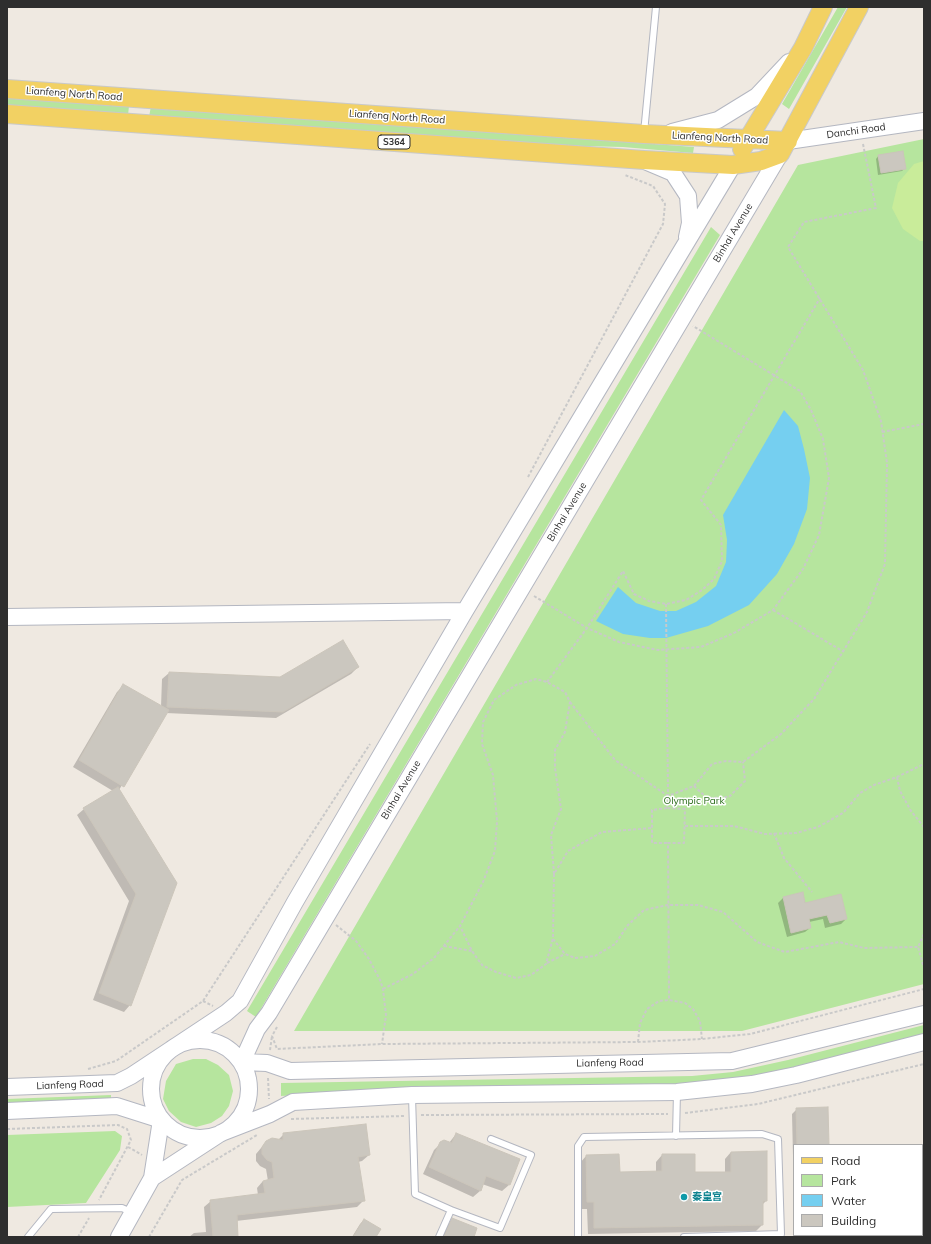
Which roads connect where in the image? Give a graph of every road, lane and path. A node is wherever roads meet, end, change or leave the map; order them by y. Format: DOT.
graph roads {
  1 [pos="656,7"];
  2 [pos="823,7"];
  3 [pos="859,7"];
  4 [pos="803,48"];
  5 [pos="7,89"];
  6 [pos="7,114"];
  7 [pos="924,121"];
  8 [pos="644,134"];
  9 [pos="862,139"];
  10 [pos="748,140"];
  11 [pos="784,148"];
  12 [pos="644,160"];
  13 [pos="733,165"];
  14 [pos="625,175"];
  15 [pos="686,245"];
  16 [pos="820,298"];
  17 [pos="691,325"];
  18 [pos="775,376"];
  19 [pos="924,424"];
  20 [pos="882,432"];
  21 [pos="528,478"];
  22 [pos="531,594"];
  23 [pos="666,604"];
  24 [pos="773,610"];
  25 [pos="465,611"];
  26 [pos="7,617"];
  27 [pos="587,628"];
  28 [pos="666,649"];
  29 [pos="844,652"];
  30 [pos="547,682"];
  31 [pos="570,702"];
  32 [pos="370,743"];
  33 [pos="743,762"];
  34 [pos="924,764"];
  35 [pos="898,777"];
  36 [pos="694,786"];
  37 [pos="668,796"];
  38 [pos="667,808"];
  39 [pos="685,826"];
  40 [pos="924,827"];
  41 [pos="652,828"];
  42 [pos="774,833"];
  43 [pos="668,843"];
  44 [pos="554,874"];
  45 [pos="812,892"];
  46 [pos="668,905"];
  47 [pos="460,926"];
  48 [pos="332,931"];
  49 [pos="924,934"];
  50 [pos="552,938"];
  51 [pos="444,946"];
  52 [pos="918,947"];
  53 [pos="472,951"];
  54 [pos="565,954"];
  55 [pos="546,964"];
  56 [pos="924,968"];
  57 [pos="383,989"];
  58 [pos="924,990"];
  59 [pos="669,1000"];
  60 [pos="924,1014"];
  61 [pos="274,1018"];
  62 [pos="272,1036"];
  63 [pos="702,1039"];
  64 [pos="638,1042"];
  65 [pos="924,1042"];
  66 [pos="382,1044"];
  67 [pos="170,1049"];
  68 [pos="242,1062"];
  69 [pos="267,1063"];
  70 [pos="924,1064"];
  71 [pos="87,1069"];
  72 [pos="7,1087"];
  73 [pos="677,1092"];
  74 [pos="412,1095"];
  75 [pos="7,1112"];
  76 [pos="270,1114"];
  77 [pos="677,1114"];
  78 [pos="412,1115"];
  79 [pos="290,1119"];
  80 [pos="161,1120"];
  81 [pos="7,1129"];
  82 [pos="261,1132"];
  83 [pos="221,1133"];
  84 [pos="676,1136"];
  85 [pos="491,1139"];
  86 [pos="152,1178"];
  87 [pos="94,1208"];
  88 [pos="451,1210"];
  89 [pos="132,1213"];
  90 [pos="28,1237"];
  91 [pos="78,1237"];
  92 [pos="119,1237"];
  93 [pos="149,1237"];
  94 [pos="439,1237"];
  95 [pos="578,1237"];
  96 [pos="684,1237"];
  1 -- 8 [label="lane"];
  2 -- 4 [label="main road"];
  3 -- 11 [label="main road, Binhai Avenue"];
  4 -- 8 [label="main road"];
  4 -- 10 [label="main road"];
  5 -- 8 [label="main road, Lianfeng North Road"];
  6 -- 12 [label="main road, Lianfeng North Road / S364"];
  7 -- 11 [label="main road, Danchi Road"];
  8 -- 10 [label="main road, Lianfeng North Road"];
  9 -- 16 [label="path"];
  10 -- 11 [label="main road, Lianfeng North Road"];
  10 -- 13 [label="main road"];
  11 -- 13 [label="main road, Lianfeng North Road / S364"];
  11 -- 61 [label="main road, Binhai Avenue"];
  12 -- 13 [label="main road, Lianfeng North Road / S364"];
  12 -- 15 [label="main road"];
  13 -- 15 [label="main road"];
  14 -- 21 [label="path"];
  15 -- 25 [label="main road"];
  16 -- 18 [label="path"];
  16 -- 20 [label="path"];
  17 -- 18 [label="path"];
  18 -- 23 [label="path"];
  18 -- 24 [label="path"];
  19 -- 20 [label="path"];
  20 -- 29 [label="path"];
  22 -- 27 [label="path"];
  23 -- 27 [label="path"];
  23 -- 28 [label="path"];
  24 -- 28 [label="path"];
  24 -- 29 [label="path"];
  25 -- 26 [label="main road"];
  25 -- 67 [label="main road"];
  27 -- 28 [label="path"];
  27 -- 30 [label="path"];
  28 -- 37 [label="path"];
  29 -- 33 [label="path"];
  30 -- 31 [label="path"];
  30 -- 47 [label="path"];
  31 -- 37 [label="path"];
  31 -- 44 [label="path"];
  32 -- 71 [label="path"];
  33 -- 36 [label="path"];
  33 -- 36 [label="path"];
  34 -- 35 [label="path"];
  35 -- 40 [label="path"];
  35 -- 42 [label="path"];
  36 -- 37 [label="path"];
  37 -- 38 [label="path"];
  38 -- 39 [label="path"];
  38 -- 41 [label="path"];
  39 -- 42 [label="path"];
  39 -- 43 [label="path"];
  41 -- 43 [label="path"];
  41 -- 44 [label="path"];
  42 -- 45 [label="path"];
  43 -- 46 [label="path"];
  44 -- 50 [label="path"];
  46 -- 52 [label="path"];
  46 -- 54 [label="path"];
  46 -- 59 [label="path"];
  47 -- 51 [label="path"];
  47 -- 53 [label="path"];
  48 -- 57 [label="path"];
  49 -- 52 [label="path"];
  50 -- 54 [label="path"];
  50 -- 55 [label="path"];
  51 -- 53 [label="path"];
  51 -- 57 [label="path"];
  52 -- 56 [label="path"];
  53 -- 55 [label="path"];
  54 -- 55 [label="path"];
  57 -- 66 [label="path"];
  58 -- 63 [label="path"];
  59 -- 63 [label="path"];
  59 -- 64 [label="path"];
  60 -- 69 [label="main road, Lianfeng Road"];
  61 -- 62 [label="path"];
  61 -- 68 [label="main road, Binhai Avenue"];
  62 -- 66 [label="path"];
  62 -- 69 [label="path"];
  63 -- 64 [label="path"];
  64 -- 66 [label="path"];
  65 -- 73 [label="main road"];
  67 -- 68 [label="main road"];
  67 -- 72 [label="main road, Lianfeng Road"];
  67 -- 80 [label="main road"];
  68 -- 69 [label="main road"];
  68 -- 83 [label="main road"];
  69 -- 76 [label="path"];
  70 -- 77 [label="path"];
  73 -- 74 [label="main road"];
  73 -- 77 [label="lane"];
  74 -- 76 [label="main road"];
  74 -- 78 [label="lane"];
  75 -- 80 [label="main road"];
  76 -- 83 [label="main road"];
  77 -- 78 [label="path"];
  77 -- 84 [label="lane"];
  78 -- 79 [label="path"];
  78 -- 88 [label="lane"];
  80 -- 83 [label="main road"];
  80 -- 86 [label="main road"];
  81 -- 87 [label="path"];
  82 -- 93 [label="path"];
  83 -- 86 [label="main road"];
  84 -- 95 [label="lane"];
  84 -- 96 [label="lane"];
  85 -- 88 [label="lane"];
  86 -- 89 [label="main road"];
  87 -- 89 [label="lane"];
  87 -- 90 [label="lane"];
  87 -- 91 [label="path"];
  88 -- 94 [label="lane"];
  89 -- 92 [label="main road"];
}
